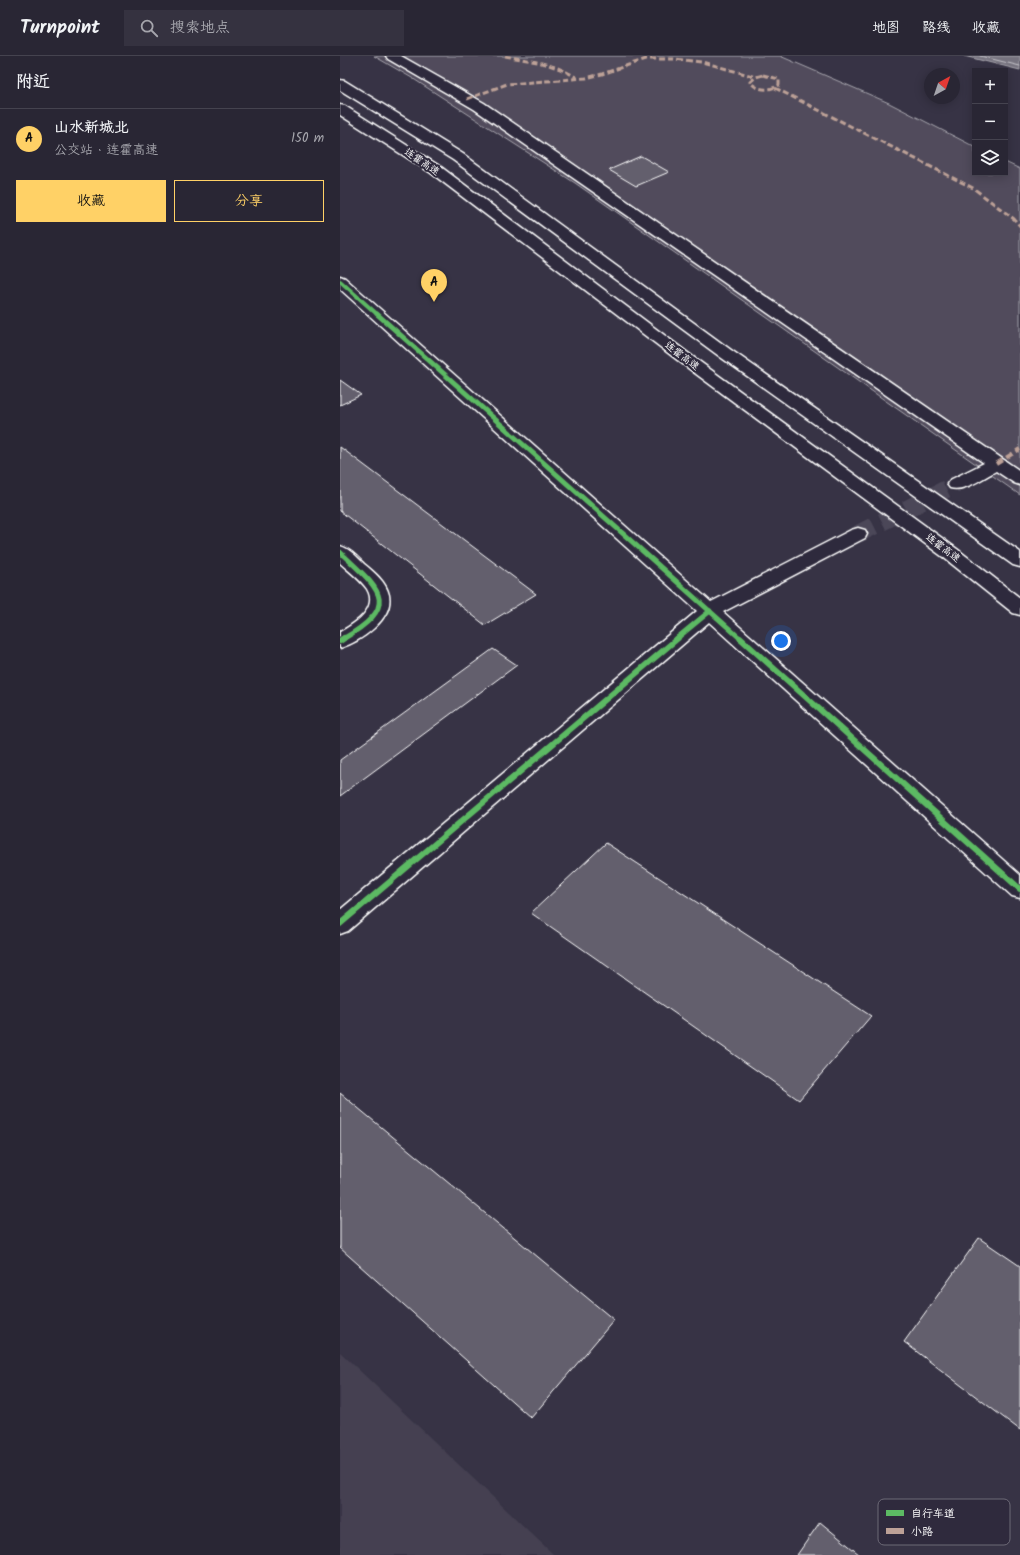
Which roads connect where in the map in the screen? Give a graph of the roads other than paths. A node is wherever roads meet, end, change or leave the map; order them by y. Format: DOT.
graph roads {
  1 [pos="392,56"];
  2 [pos="340,84"];
  3 [pos="340,109"];
  4 [pos="340,281"];
  5 [pos="996,464"];
  6 [pos="1020,480"];
  7 [pos="956,484"];
  8 [pos="858,534"];
  9 [pos="340,552"];
  10 [pos="1020,560"];
  11 [pos="1020,608"];
  12 [pos="710,611"];
  13 [pos="340,641"];
  14 [pos="1020,889"];
  15 [pos="340,924"];
  1 -- 5 [label="main road"];
  2 -- 10 [label="main road, 连霍高速"];
  3 -- 11 [label="main road, 连霍高速"];
  4 -- 12 [label="main road"];
  5 -- 6 [label="main road"];
  5 -- 7 [label="main road"];
  8 -- 12 [label="main road"];
  9 -- 13 [label="main road"];
  12 -- 14 [label="main road"];
  12 -- 15 [label="main road"];
}
